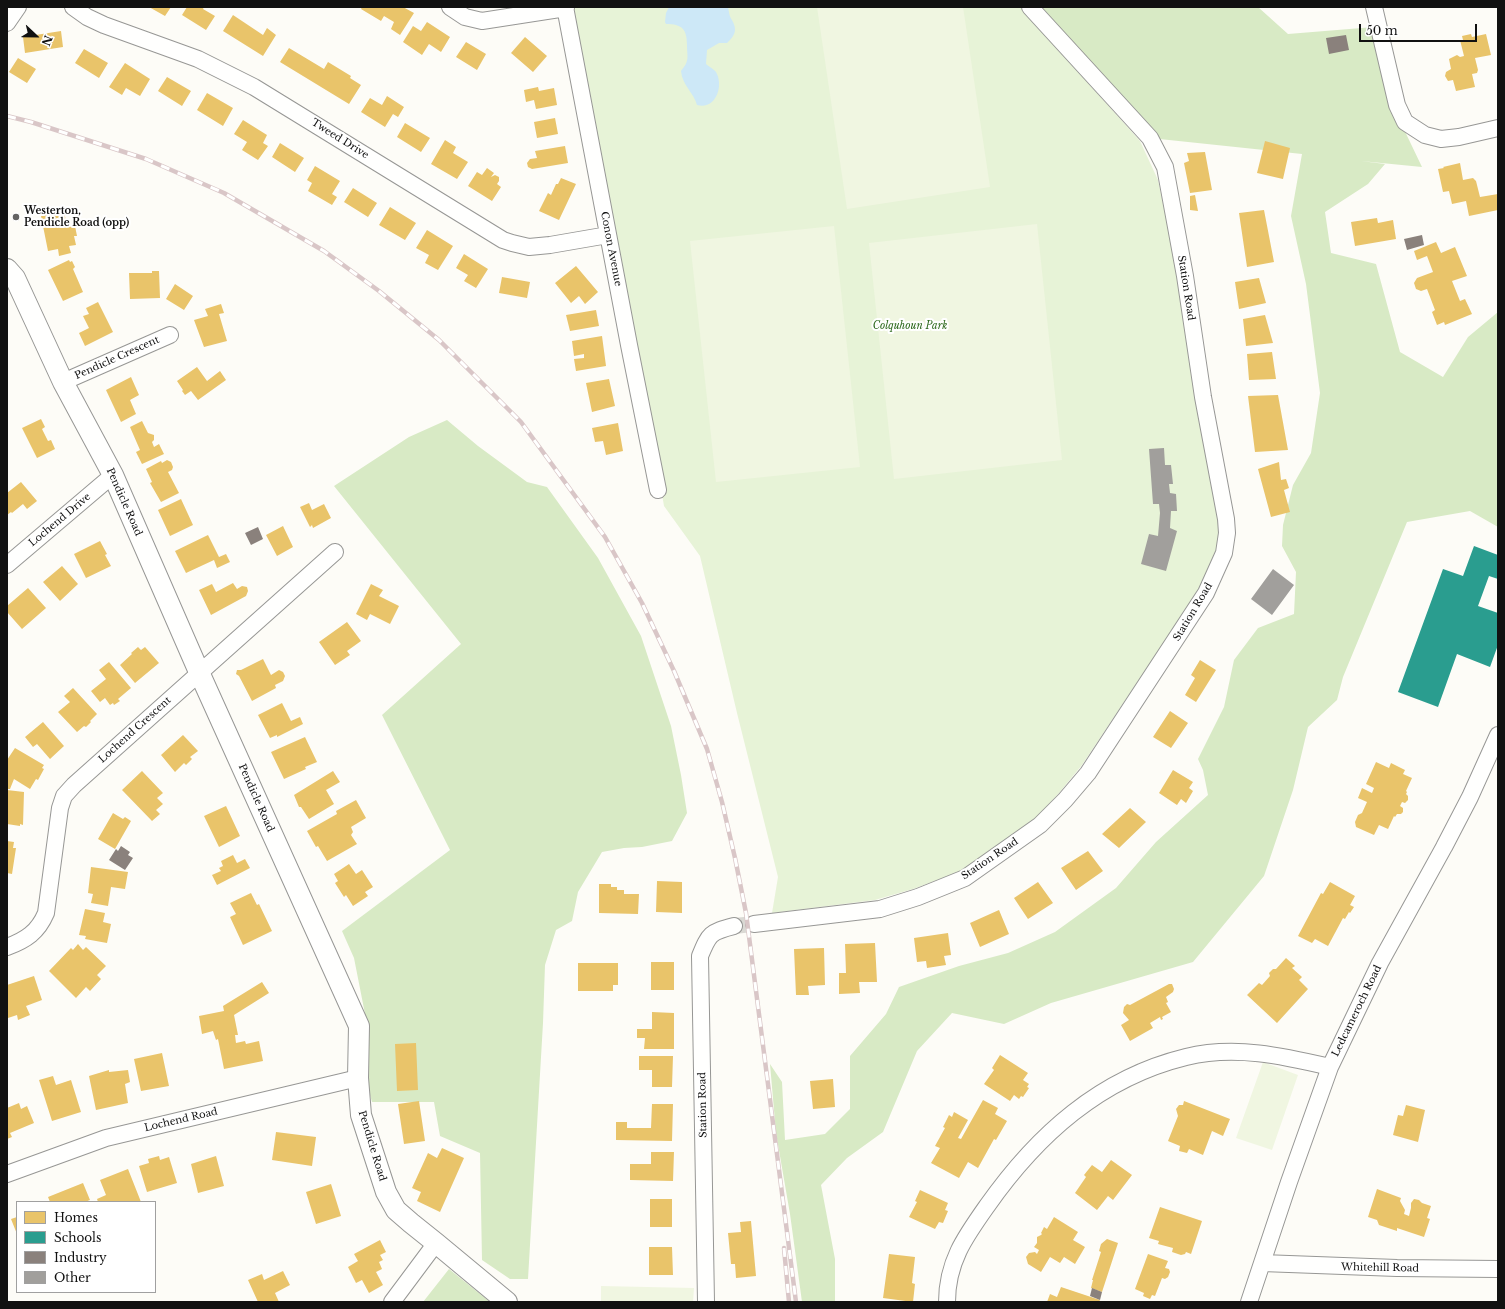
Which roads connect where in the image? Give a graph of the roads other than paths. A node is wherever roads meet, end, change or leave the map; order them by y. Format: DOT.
graph roads {
  1 [pos="18,7"];
  2 [pos="73,7"];
  3 [pos="450,7"];
  4 [pos="1030,7"];
  5 [pos="1374,7"];
  6 [pos="565,8"];
  7 [pos="7,23"];
  8 [pos="1498,128"];
  9 [pos="608,235"];
  10 [pos="7,269"];
  11 [pos="170,335"];
  12 [pos="63,382"];
  13 [pos="113,475"];
  14 [pos="658,490"];
  15 [pos="335,552"];
  16 [pos="7,565"];
  17 [pos="199,672"];
  18 [pos="1498,735"];
  19 [pos="754,924"];
  20 [pos="734,926"];
  21 [pos="7,947"];
  22 [pos="1330,1067"];
  23 [pos="358,1078"];
  24 [pos="7,1174"];
  25 [pos="436,1243"];
  26 [pos="1262,1263"];
  27 [pos="1498,1269"];
  28 [pos="392,1302"];
  29 [pos="507,1302"];
  30 [pos="706,1302"];
  31 [pos="947,1302"];
  32 [pos="1249,1302"];
  1 -- 7 [label="street"];
  2 -- 9 [label="street, Tweed Drive"];
  3 -- 6 [label="street"];
  4 -- 19 [label="street, Station Road"];
  5 -- 8 [label="street"];
  6 -- 9 [label="street, Conon Avenue"];
  9 -- 14 [label="street, Conon Avenue"];
  10 -- 12 [label="street, Pendicle Road"];
  11 -- 12 [label="street, Pendicle Crescent"];
  12 -- 13 [label="street, Pendicle Road"];
  13 -- 16 [label="street, Lochend Drive"];
  13 -- 17 [label="street, Pendicle Road"];
  15 -- 17 [label="street, Lochend Crescent"];
  17 -- 21 [label="street, Lochend Crescent"];
  17 -- 23 [label="street, Pendicle Road"];
  18 -- 22 [label="street, Ledcameroch Road"];
  20 -- 30 [label="street, Station Road"];
  22 -- 26 [label="street, Ledcameroch Road"];
  22 -- 31 [label="street"];
  23 -- 24 [label="street, Lochend Road"];
  23 -- 25 [label="street, Pendicle Road"];
  25 -- 28 [label="street"];
  25 -- 29 [label="street, Pendicle Road"];
  26 -- 27 [label="street, Whitehill Road"];
  26 -- 32 [label="street, Ledcameroch Road"];
}
